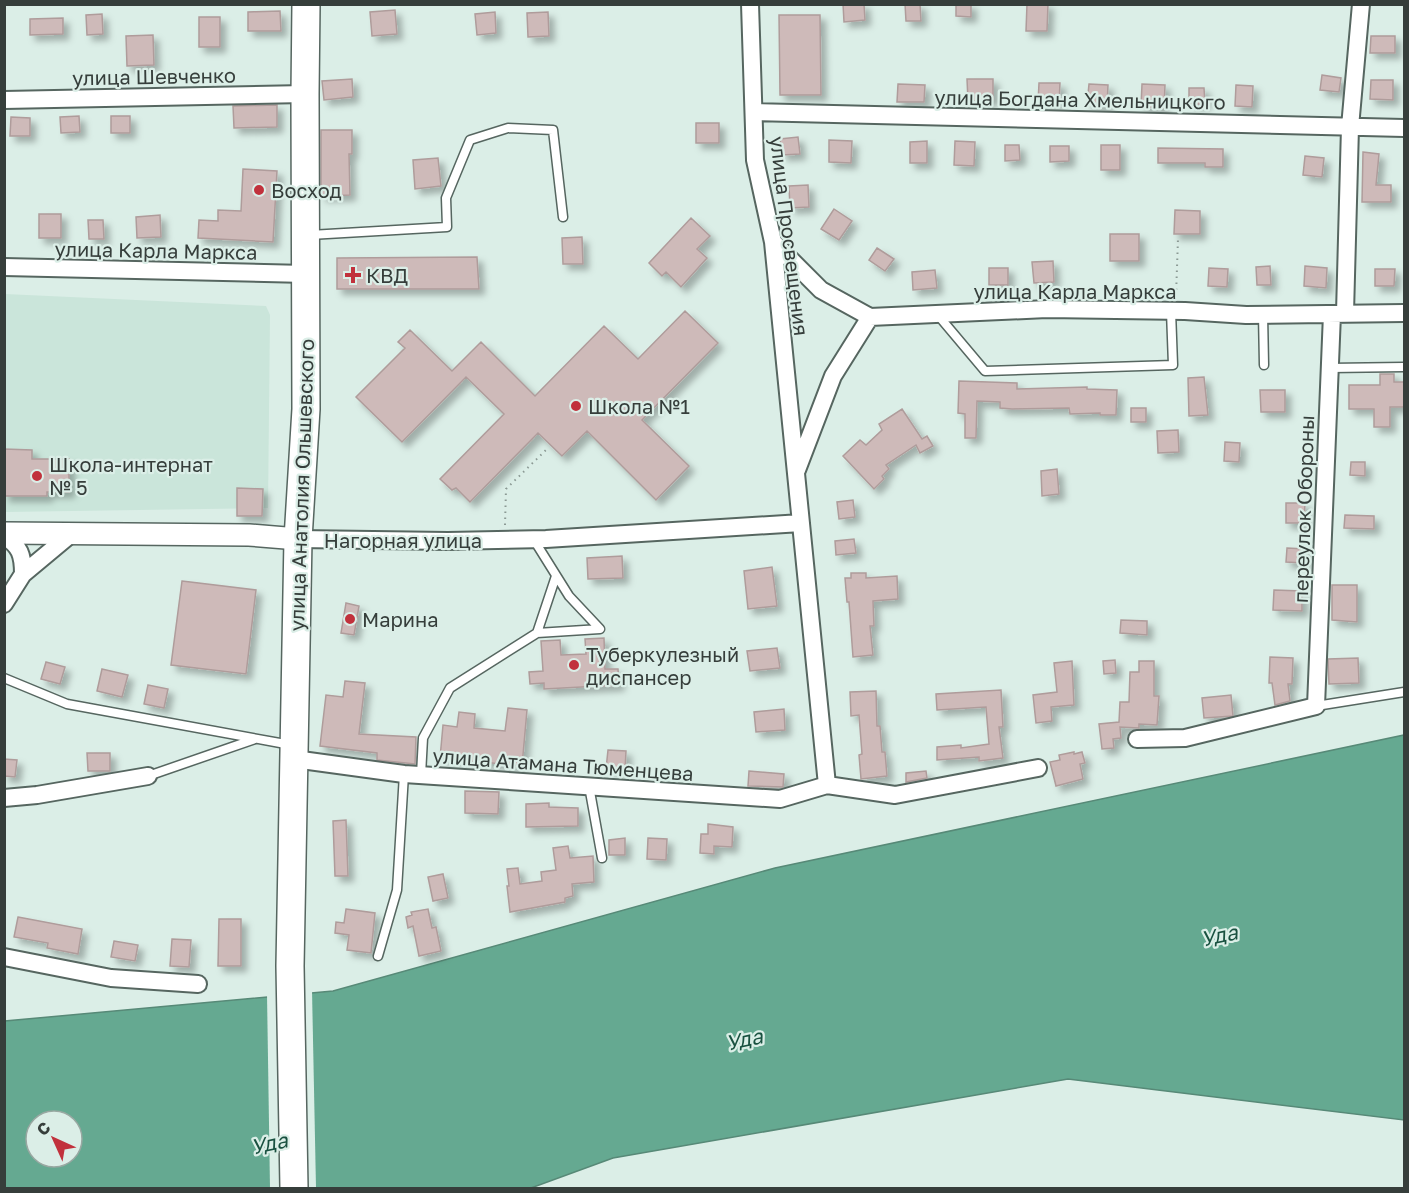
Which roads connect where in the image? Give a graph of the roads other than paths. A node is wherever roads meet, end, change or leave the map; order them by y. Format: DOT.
graph roads {
  1 [pos="306,4"];
  2 [pos="750,4"];
  3 [pos="1361,4"];
  4 [pos="304,94"];
  5 [pos="4,100"];
  6 [pos="755,112"];
  7 [pos="1350,127"];
  8 [pos="1404,128"];
  9 [pos="563,217"];
  10 [pos="306,235"];
  11 [pos="772,242"];
  12 [pos="4,267"];
  13 [pos="306,274"];
  14 [pos="1173,311"];
  15 [pos="1404,313"];
  16 [pos="937,314"];
  17 [pos="1263,314"];
  18 [pos="1338,314"];
  19 [pos="870,317"];
  20 [pos="1264,365"];
  21 [pos="1404,367"];
  22 [pos="1329,368"];
  23 [pos="796,472"];
  24 [pos="801,522"];
  25 [pos="4,534"];
  26 [pos="71,534"];
  27 [pos="298,539"];
  28 [pos="534,539"];
  29 [pos="23,574"];
  30 [pos="556,576"];
  31 [pos="4,604"];
  32 [pos="537,633"];
  33 [pos="4,678"];
  34 [pos="1404,692"];
  35 [pos="1316,706"];
  36 [pos="256,738"];
  37 [pos="1137,739"];
  38 [pos="294,752"];
  39 [pos="1038,768"];
  40 [pos="412,774"];
  41 [pos="148,776"];
  42 [pos="827,785"];
  43 [pos="589,786"];
  44 [pos="4,798"];
  45 [pos="602,858"];
  46 [pos="378,956"];
  47 [pos="4,957"];
  48 [pos="198,984"];
  49 [pos="294,1188"];
  1 -- 4 [label="highway, улица Анатолия Ольшевского"];
  2 -- 6 [label="street, улица Просвещения"];
  3 -- 7 [label="street, переулок Обороны"];
  4 -- 5 [label="street, улица Шевченко"];
  4 -- 10 [label="highway, улица Анатолия Ольшевского"];
  6 -- 7 [label="street, улица Богдана Хмельницкого"];
  6 -- 11 [label="street, улица Просвещения"];
  7 -- 8 [label="street, улица Богдана Хмельницкого"];
  7 -- 18 [label="street, переулок Обороны"];
  9 -- 10 [label="lane"];
  10 -- 13 [label="highway, улица Анатолия Ольшевского"];
  11 -- 19 [label="street"];
  11 -- 23 [label="street, улица Просвещения"];
  12 -- 13 [label="street, улица Карла Маркса"];
  13 -- 27 [label="highway, улица Анатолия Ольшевского"];
  14 -- 16 [label="street, улица Карла Маркса"];
  14 -- 16 [label="lane"];
  14 -- 17 [label="street, улица Карла Маркса"];
  15 -- 18 [label="street, улица Карла Маркса"];
  16 -- 19 [label="street, улица Карла Маркса"];
  17 -- 18 [label="street, улица Карла Маркса"];
  17 -- 20 [label="lane"];
  18 -- 22 [label="street, переулок Обороны"];
  19 -- 23 [label="street, улица Просвещения"];
  21 -- 22 [label="lane"];
  22 -- 35 [label="street, переулок Обороны"];
  23 -- 24 [label="street, улица Просвещения"];
  24 -- 28 [label="street, Нагорная улица"];
  24 -- 42 [label="street, улица Просвещения"];
  25 -- 26 [label="street, Нагорная улица"];
  25 -- 29 [label="street"];
  26 -- 27 [label="street, Нагорная улица"];
  26 -- 29 [label="street"];
  27 -- 28 [label="street, Нагорная улица"];
  27 -- 38 [label="highway, улица Анатолия Ольшевского"];
  28 -- 30 [label="lane"];
  29 -- 31 [label="street"];
  30 -- 32 [label="lane"];
  30 -- 32 [label="lane"];
  32 -- 40 [label="lane"];
  33 -- 36 [label="lane"];
  34 -- 35 [label="lane"];
  35 -- 37 [label="street"];
  36 -- 38 [label="lane"];
  36 -- 41 [label="lane"];
  38 -- 40 [label="street, улица Атамана Тюменцева"];
  38 -- 49 [label="highway, улица Анатолия Ольшевского"];
  39 -- 42 [label="street"];
  40 -- 43 [label="street, улица Атамана Тюменцева"];
  40 -- 46 [label="lane"];
  41 -- 44 [label="street"];
  42 -- 43 [label="street, улица Атамана Тюменцева"];
  43 -- 45 [label="lane"];
  47 -- 48 [label="street"];
}
